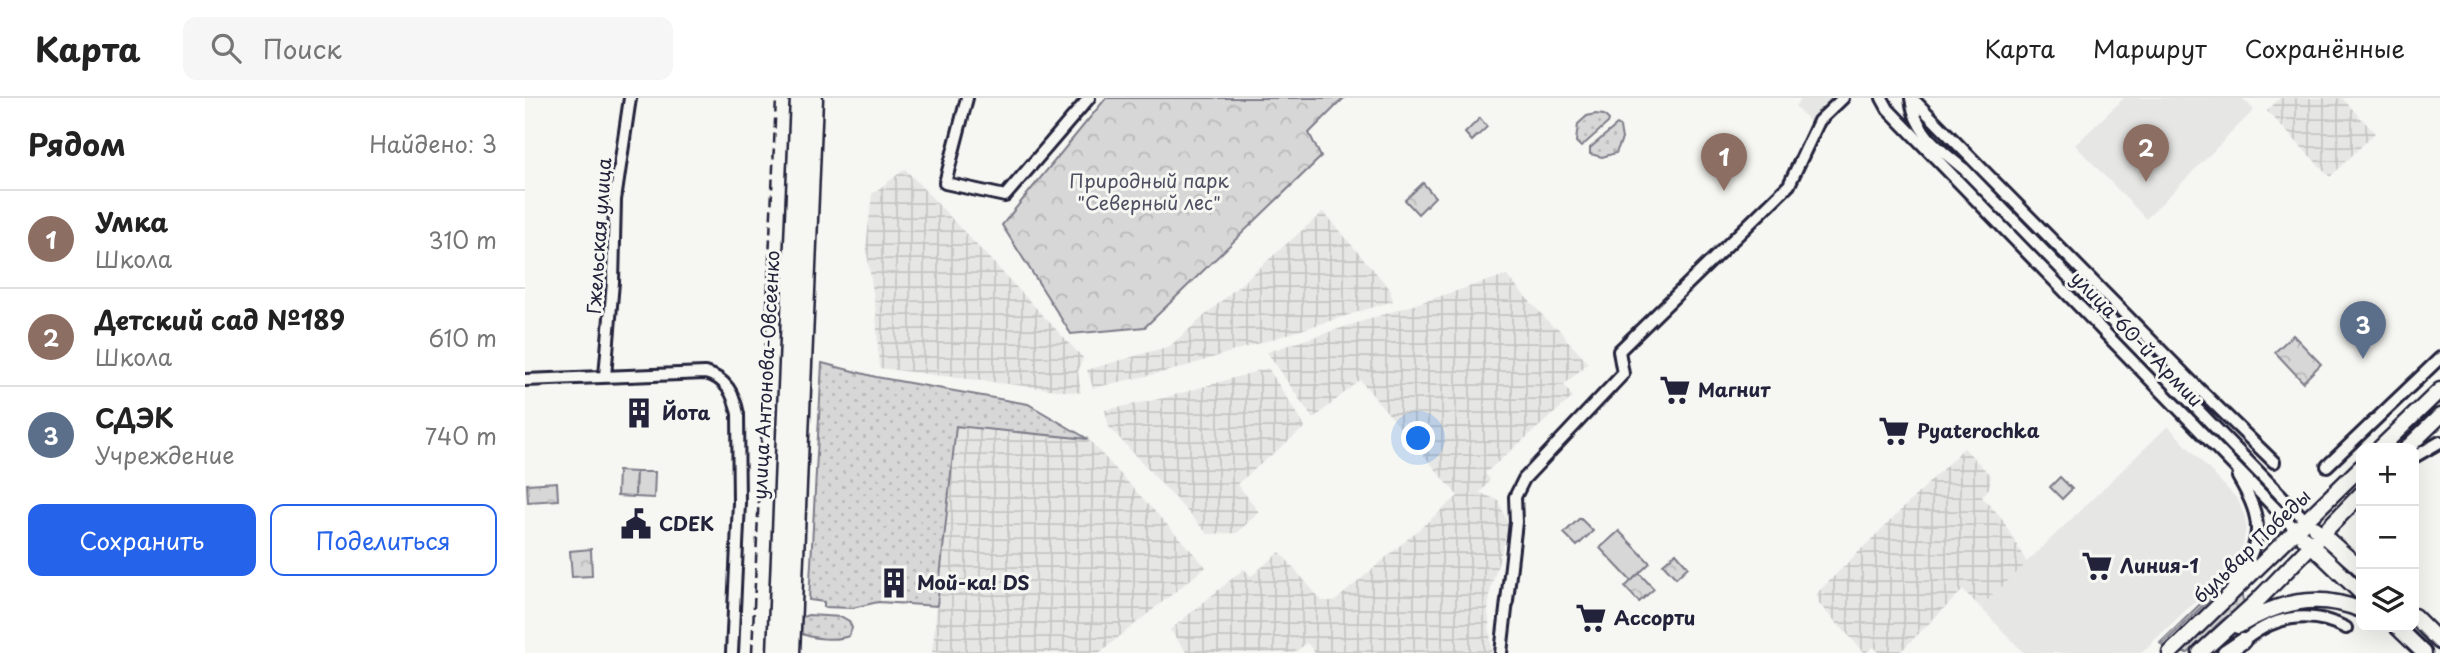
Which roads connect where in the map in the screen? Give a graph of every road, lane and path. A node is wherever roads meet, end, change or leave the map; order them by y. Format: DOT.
graph roads {
  1 [pos="630,98"];
  2 [pos="799,98"];
  3 [pos="814,98"];
  4 [pos="967,98"];
  5 [pos="1843,98"];
  6 [pos="1882,98"];
  7 [pos="1089,99"];
  8 [pos="1913,102"];
  9 [pos="1888,109"];
  10 [pos="2148,358"];
  11 [pos="2440,358"];
  12 [pos="2138,368"];
  13 [pos="605,376"];
  14 [pos="525,380"];
  15 [pos="2440,390"];
  16 [pos="2440,416"];
  17 [pos="2440,442"];
  18 [pos="2385,443"];
  19 [pos="2412,443"];
  20 [pos="2419,454"];
  21 [pos="2274,461"];
  22 [pos="2229,462"];
  23 [pos="2327,466"];
  24 [pos="2356,472"];
  25 [pos="2356,499"];
  26 [pos="2301,525"];
  27 [pos="2321,534"];
  28 [pos="2310,545"];
  29 [pos="2356,565"];
  30 [pos="2356,588"];
  31 [pos="2221,605"];
  32 [pos="2356,609"];
  33 [pos="2419,622"];
  34 [pos="2346,628"];
  35 [pos="2401,632"];
  36 [pos="2243,641"];
  37 [pos="2440,642"];
  38 [pos="731,653"];
  39 [pos="776,653"];
  40 [pos="791,653"];
  41 [pos="1501,653"];
  42 [pos="2170,653"];
  43 [pos="2200,653"];
  44 [pos="2227,653"];
  45 [pos="2424,653"];
  1 -- 13 [label="street, Гжельская улица"];
  2 -- 39 [label="highway, улица Антонова-Овсеенко"];
  3 -- 40 [label="highway, улица Антонова-Овсеенко"];
  4 -- 7 [label="street"];
  5 -- 41 [label="street"];
  6 -- 9 [label="street, улица 60-й Армии"];
  8 -- 9 [label="street"];
  8 -- 10 [label="street, улица 60-й Армии"];
  8 -- 21 [label="street"];
  9 -- 12 [label="street, улица 60-й Армии"];
  10 -- 12 [label="street"];
  10 -- 26 [label="street, улица 60-й Армии"];
  11 -- 23 [label="street"];
  12 -- 22 [label="street, улица 60-й Армии"];
  13 -- 14 [label="street"];
  13 -- 38 [label="street"];
  15 -- 18 [label="main road"];
  16 -- 19 [label="main road"];
  17 -- 20 [label="street"];
  22 -- 26 [label="street, улица 60-й Армии"];
  22 -- 31 [label="street"];
  24 -- 26 [label="main road, бульвар Победы"];
  25 -- 27 [label="main road, бульвар Победы"];
  26 -- 27 [label="main road, улица 60-й Армии"];
  26 -- 28 [label="main road, улица 60-й Армии"];
  26 -- 31 [label="main road, бульвар Победы"];
  27 -- 28 [label="main road, бульвар Победы"];
  27 -- 29 [label="main road, улица 60-й Армии"];
  28 -- 30 [label="main road, улица 60-й Армии"];
  28 -- 43 [label="main road, бульвар Победы"];
  31 -- 42 [label="main road, бульвар Победы"];
  32 -- 43 [label="main road"];
  33 -- 37 [label="main road"];
  34 -- 36 [label="street"];
  35 -- 45 [label="main road"];
  36 -- 44 [label="main road"];
}
